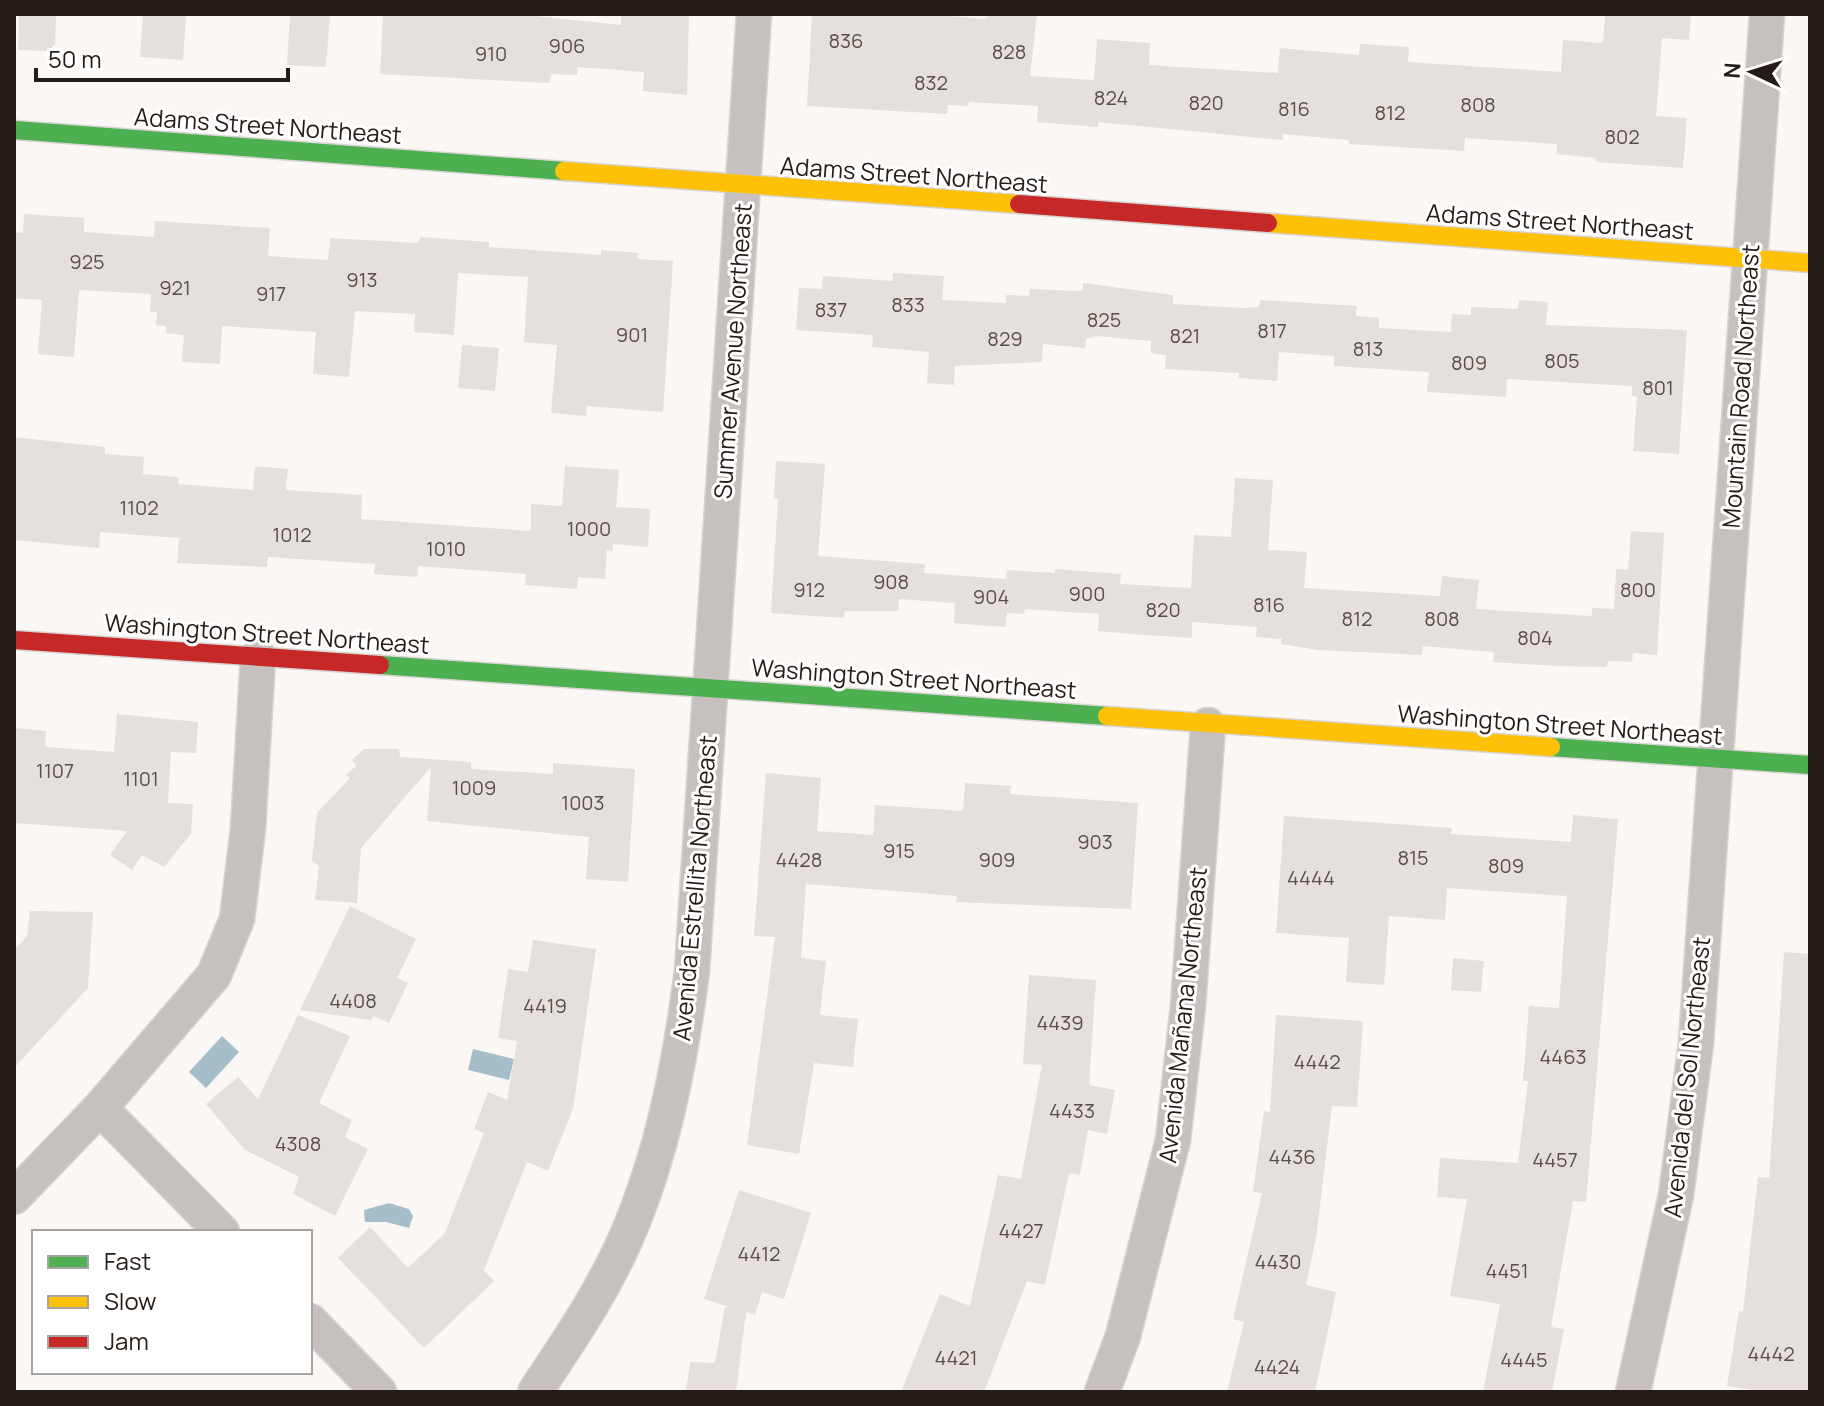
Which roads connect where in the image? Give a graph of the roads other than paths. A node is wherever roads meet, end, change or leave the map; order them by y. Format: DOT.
graph roads {
  1 [pos="754,14"];
  2 [pos="1767,14"];
  3 [pos="14,130"];
  4 [pos="744,186"];
  5 [pos="1748,259"];
  6 [pos="1810,263"];
  7 [pos="14,640"];
  8 [pos="258,656"];
  9 [pos="710,687"];
  10 [pos="1208,725"];
  11 [pos="1715,758"];
  12 [pos="1810,765"];
  13 [pos="100,1108"];
  14 [pos="14,1197"];
  15 [pos="220,1230"];
  16 [pos="312,1323"];
  17 [pos="379,1392"];
  18 [pos="535,1392"];
  19 [pos="1102,1392"];
  20 [pos="1633,1392"];
  1 -- 4 [label="street, Summer Avenue Northeast"];
  2 -- 5 [label="street, Mountain Road Northeast"];
  3 -- 4 [label="street, Adams Street Northeast"];
  4 -- 5 [label="street, Adams Street Northeast"];
  4 -- 9 [label="street, Summer Avenue Northeast"];
  5 -- 6 [label="street, Adams Street Northeast"];
  5 -- 11 [label="street, Mountain Road Northeast"];
  7 -- 8 [label="street, Washington Street Northeast"];
  8 -- 9 [label="street, Washington Street Northeast"];
  8 -- 13 [label="street"];
  9 -- 10 [label="street, Washington Street Northeast"];
  9 -- 18 [label="street, Avenida Estrellita Northeast"];
  10 -- 11 [label="street, Washington Street Northeast"];
  10 -- 19 [label="street, Avenida Mañana Northeast"];
  11 -- 12 [label="street, Washington Street Northeast"];
  11 -- 20 [label="street, Avenida del Sol Northeast"];
  13 -- 14 [label="street"];
  13 -- 15 [label="street"];
  16 -- 17 [label="street"];
}
